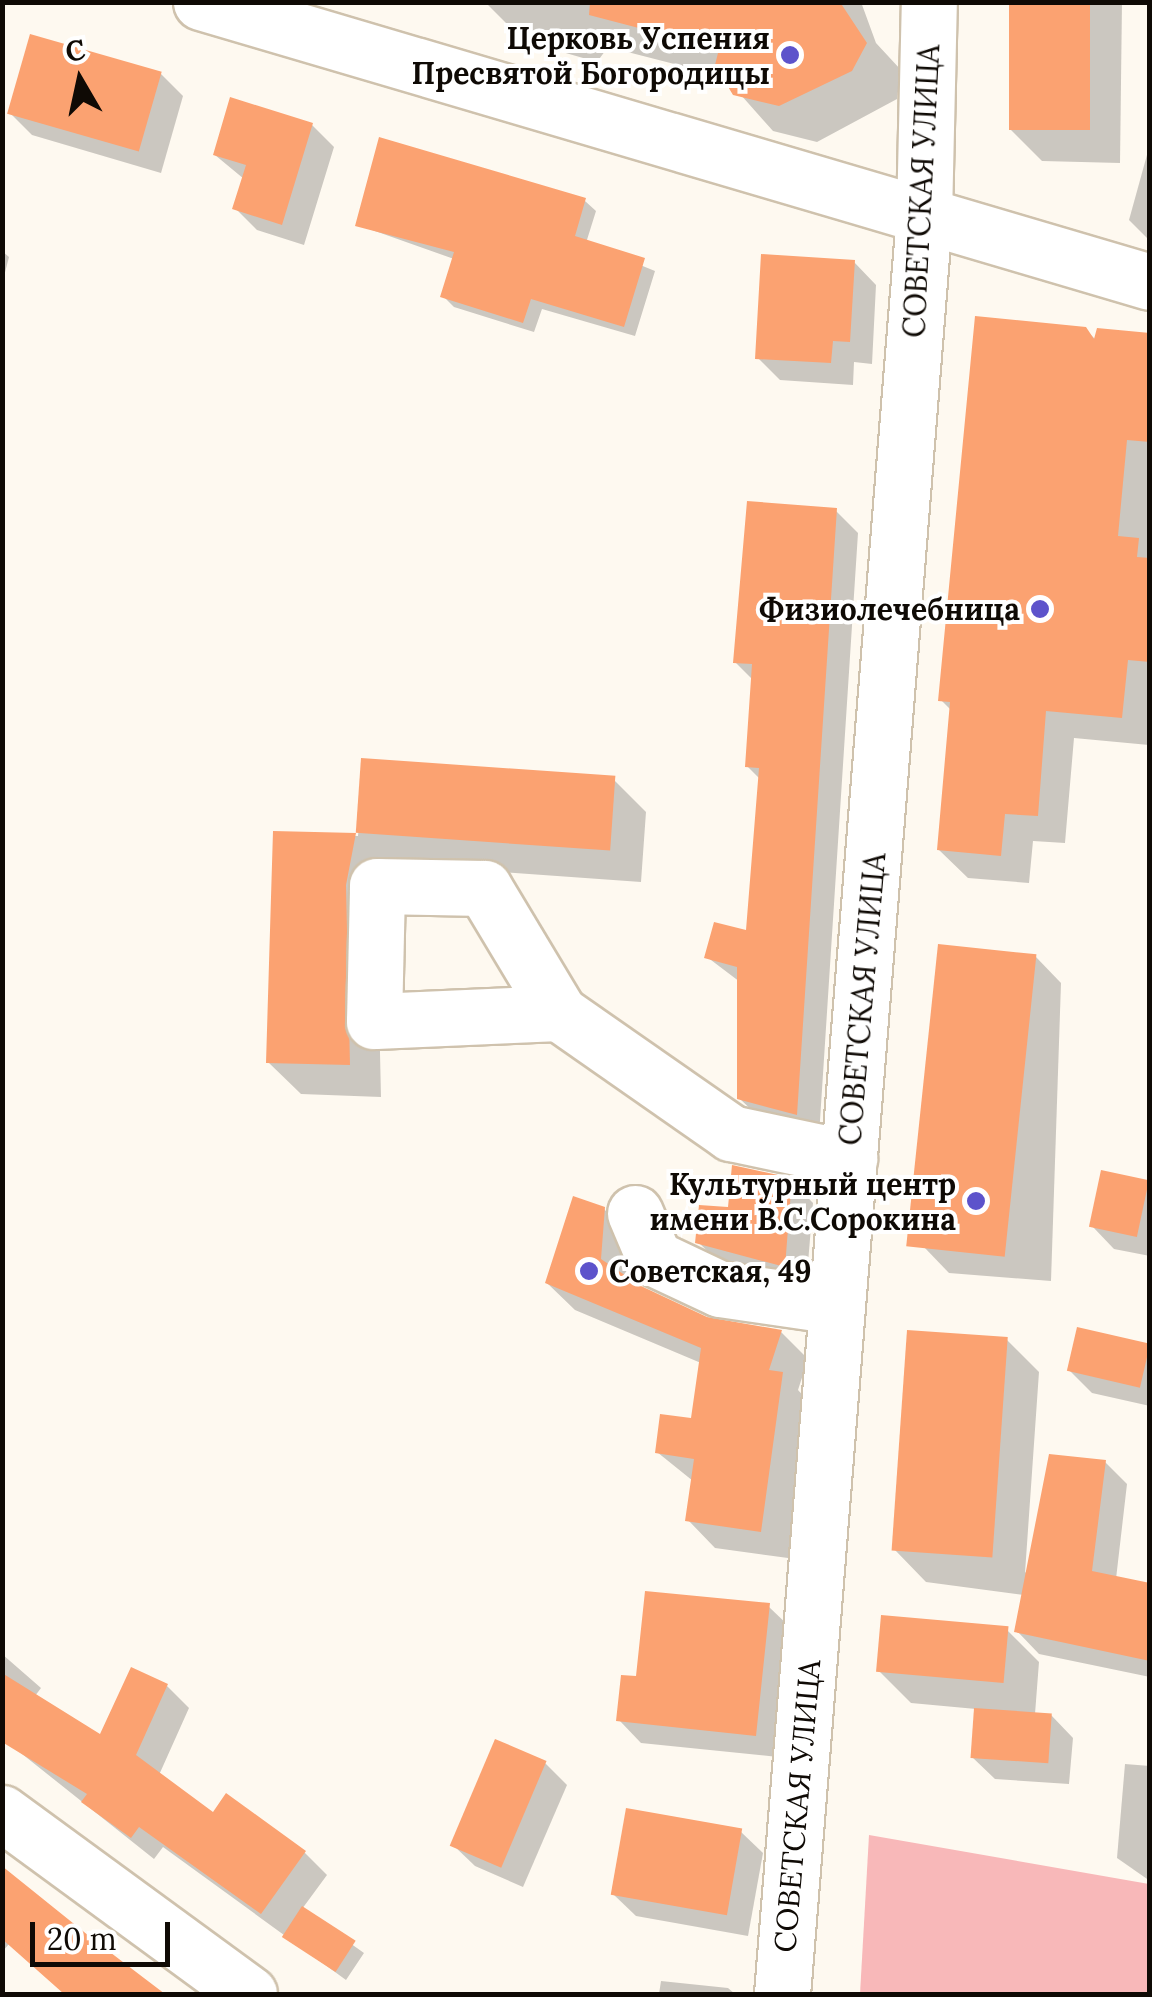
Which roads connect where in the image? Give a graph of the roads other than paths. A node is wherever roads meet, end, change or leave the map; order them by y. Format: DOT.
graph roads {
  1 [pos="201,2"];
  2 [pos="929,2"];
  3 [pos="924,216"];
  4 [pos="1150,282"];
  5 [pos="559,1014"];
  6 [pos="849,1158"];
  7 [pos="636,1213"];
  8 [pos="837,1306"];
  9 [pos="2,1814"];
  10 [pos="249,1994"];
  11 [pos="782,1994"];
  1 -- 3 [label="main road"];
  2 -- 3 [label="main road, СОВЕТСКАЯ УЛИЦА"];
  3 -- 4 [label="main road"];
  3 -- 6 [label="main road, СОВЕТСКАЯ УЛИЦА"];
  5 -- 6 [label="main road"];
  6 -- 8 [label="main road, СОВЕТСКАЯ УЛИЦА"];
  7 -- 8 [label="main road"];
  8 -- 11 [label="main road, СОВЕТСКАЯ УЛИЦА"];
  9 -- 10 [label="main road"];
}
